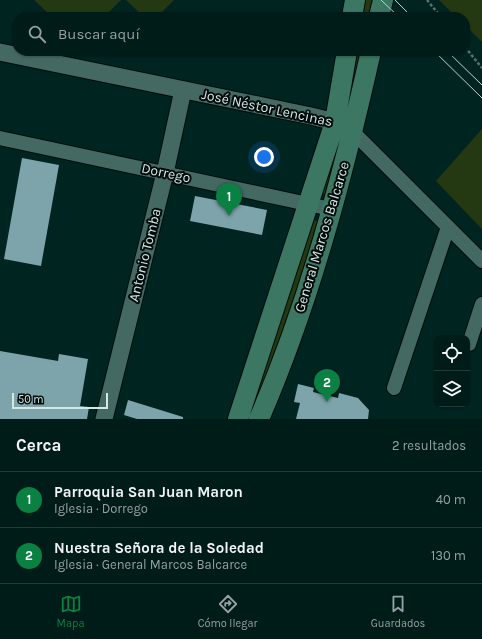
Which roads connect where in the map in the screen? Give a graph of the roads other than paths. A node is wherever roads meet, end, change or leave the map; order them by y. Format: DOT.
graph roads {
  1 [pos="355,0"];
  2 [pos="383,0"];
  3 [pos="353,12"];
  4 [pos="380,12"];
  5 [pos="0,52"];
  6 [pos="12,54"];
  7 [pos="19,56"];
  8 [pos="346,56"];
  9 [pos="371,56"];
  10 [pos="183,90"];
  11 [pos="335,122"];
  12 [pos="353,132"];
  13 [pos="0,138"];
  14 [pos="165,173"];
  15 [pos="308,204"];
  16 [pos="331,209"];
  17 [pos="448,227"];
  18 [pos="482,261"];
  19 [pos="482,304"];
  20 [pos="470,341"];
  21 [pos="394,388"];
  22 [pos="104,419"];
  23 [pos="238,419"];
  24 [pos="259,419"];
  1 -- 3 [label="main road"];
  2 -- 4 [label="main road"];
  5 -- 6 [label="street, José Néstor Lencinas"];
  7 -- 10 [label="street, José Néstor Lencinas"];
  8 -- 11 [label="main road, General Marcos Balcarce"];
  9 -- 12 [label="main road, General Marcos Balcarce"];
  10 -- 11 [label="street, José Néstor Lencinas"];
  10 -- 14 [label="street, Antonio Tomba"];
  11 -- 12 [label="street, José Néstor Lencinas"];
  11 -- 15 [label="main road, General Marcos Balcarce"];
  12 -- 16 [label="main road, General Marcos Balcarce"];
  12 -- 17 [label="street, José Néstor Lencinas"];
  13 -- 14 [label="street, Dorrego"];
  14 -- 15 [label="street, Dorrego"];
  14 -- 22 [label="street, Antonio Tomba"];
  15 -- 16 [label="street, Dorrego"];
  15 -- 23 [label="main road, General Marcos Balcarce"];
  16 -- 24 [label="main road, General Marcos Balcarce"];
  17 -- 18 [label="street, José Néstor Lencinas"];
  17 -- 21 [label="street"];
  19 -- 20 [label="street"];
}
